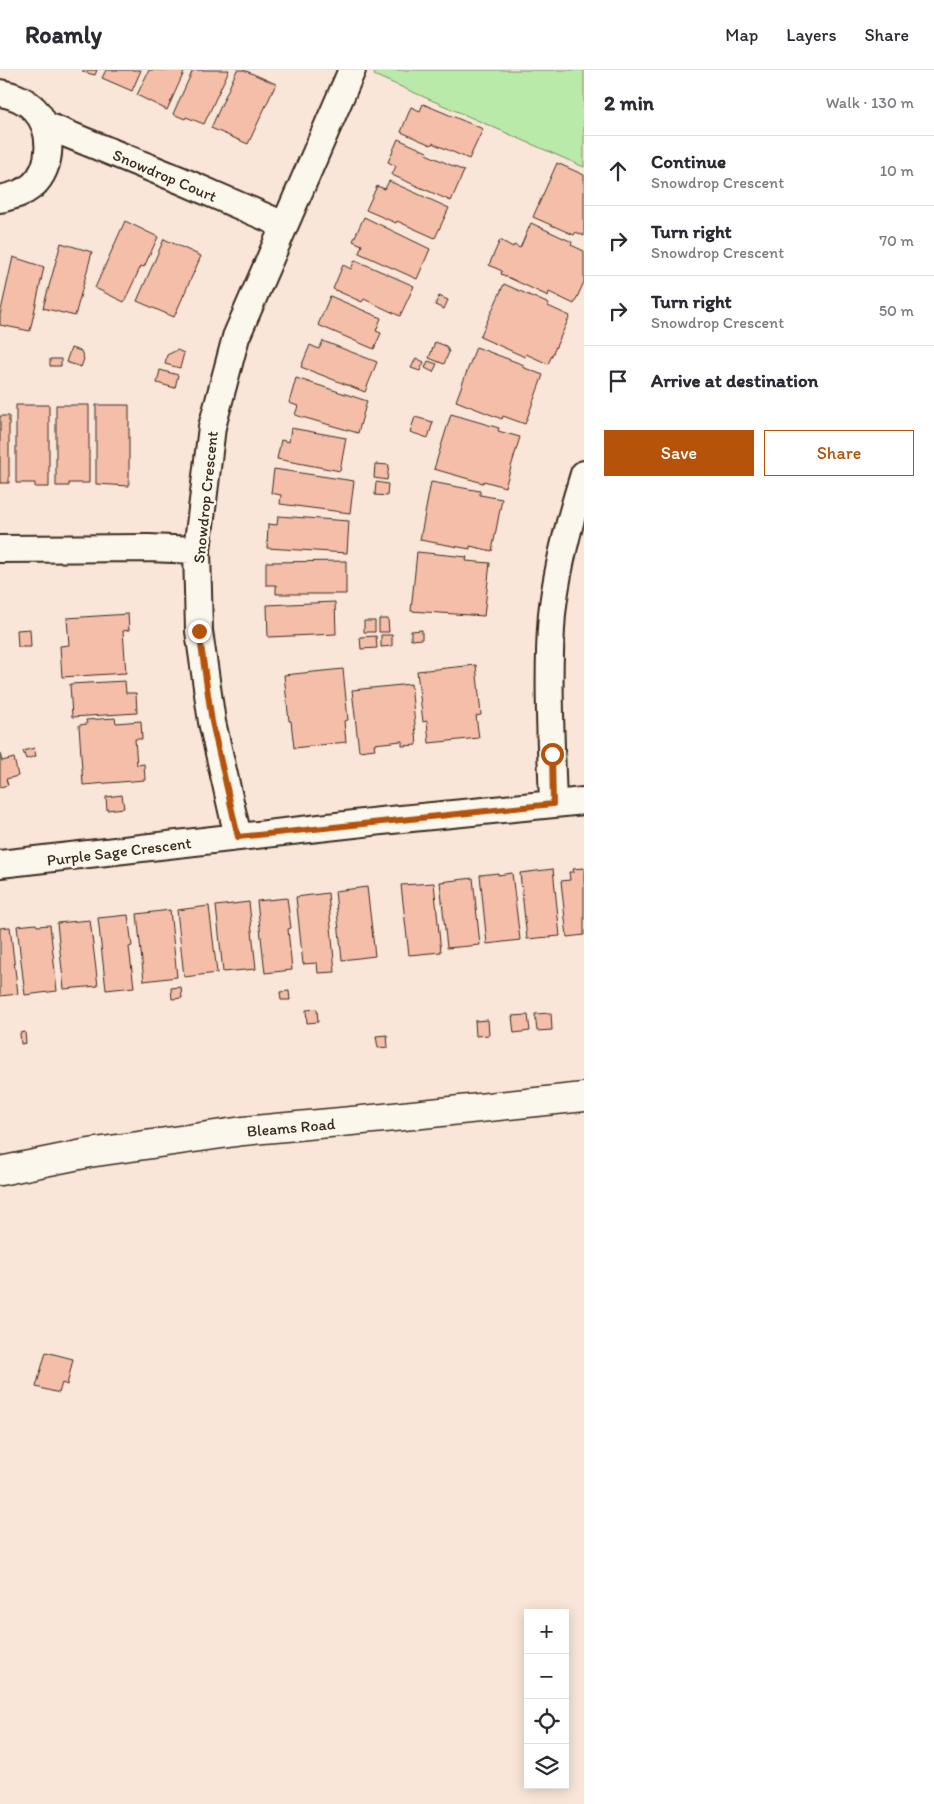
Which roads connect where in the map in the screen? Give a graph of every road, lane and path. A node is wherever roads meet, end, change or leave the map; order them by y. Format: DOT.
graph roads {
  1 [pos="352,70"];
  2 [pos="0,93"];
  3 [pos="45,126"];
  4 [pos="0,199"];
  5 [pos="284,225"];
  6 [pos="584,474"];
  7 [pos="0,549"];
  8 [pos="197,550"];
  9 [pos="584,800"];
  10 [pos="553,804"];
  11 [pos="238,837"];
  12 [pos="0,864"];
  13 [pos="584,1097"];
  14 [pos="0,1171"];
  1 -- 5 [label="street, Snowdrop Crescent"];
  2 -- 3 [label="street"];
  3 -- 4 [label="street"];
  3 -- 5 [label="street, Snowdrop Court"];
  5 -- 8 [label="street, Snowdrop Crescent"];
  6 -- 10 [label="street"];
  7 -- 8 [label="street"];
  8 -- 11 [label="street, Snowdrop Crescent"];
  9 -- 10 [label="street"];
  10 -- 11 [label="street"];
  11 -- 12 [label="street, Purple Sage Crescent"];
  13 -- 14 [label="main road, Bleams Road"];
}
